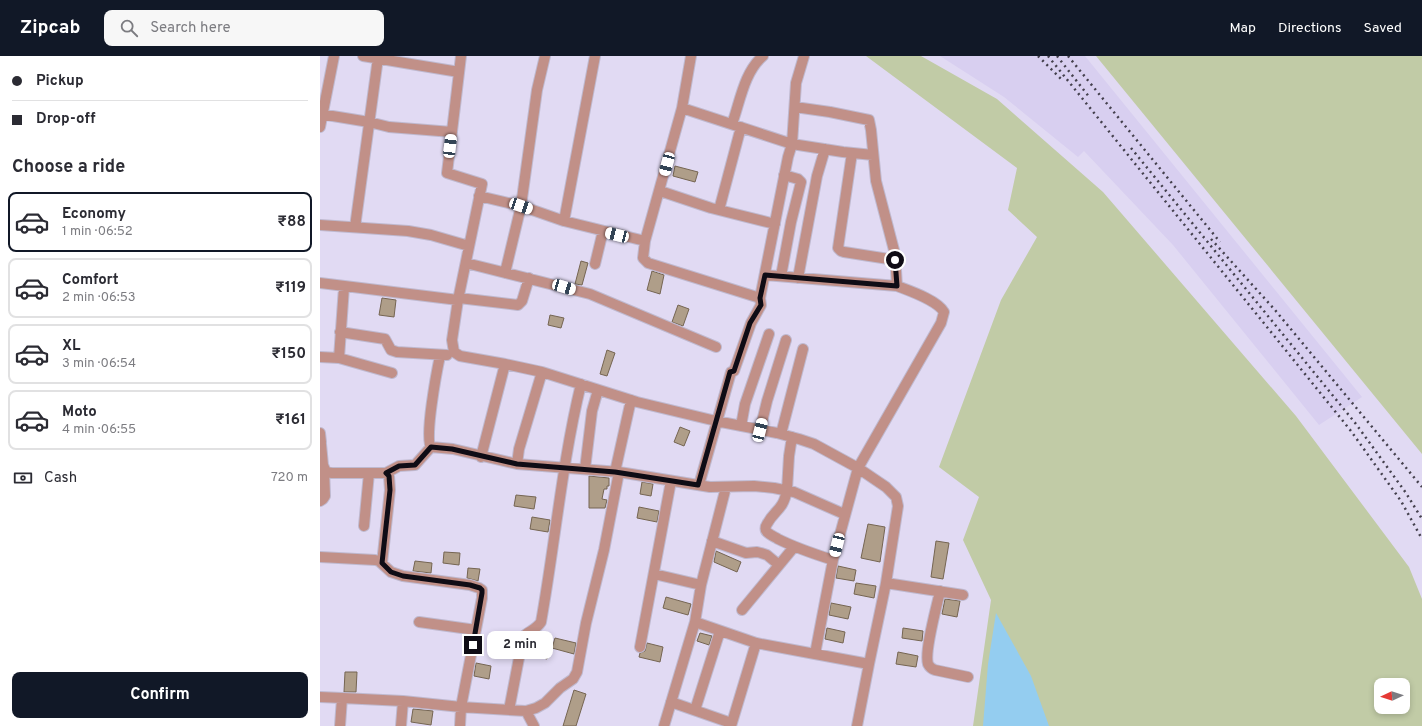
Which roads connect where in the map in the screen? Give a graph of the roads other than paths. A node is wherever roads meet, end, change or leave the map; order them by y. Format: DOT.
graph roads {
  1 [pos="334,56"];
  2 [pos="363,56"];
  3 [pos="461,56"];
  4 [pos="545,56"];
  5 [pos="595,56"];
  6 [pos="691,56"];
  7 [pos="764,56"];
  8 [pos="801,57"];
  9 [pos="378,58"];
  10 [pos="459,72"];
  11 [pos="795,107"];
  12 [pos="682,108"];
  13 [pos="321,114"];
  14 [pos="369,122"];
  15 [pos="737,126"];
  16 [pos="320,127"];
  17 [pos="452,132"];
  18 [pos="792,144"];
  19 [pos="825,149"];
  20 [pos="852,153"];
  21 [pos="873,155"];
  22 [pos="784,175"];
  23 [pos="660,191"];
  24 [pos="480,196"];
  25 [pos="521,206"];
  26 [pos="719,210"];
  27 [pos="564,220"];
  28 [pos="775,224"];
  29 [pos="320,225"];
  30 [pos="355,227"];
  31 [pos="603,231"];
  32 [pos="646,241"];
  33 [pos="469,246"];
  34 [pos="895,260"];
  35 [pos="466,263"];
  36 [pos="595,264"];
  37 [pos="505,273"];
  38 [pos="765,275"];
  39 [pos="782,276"];
  40 [pos="529,278"];
  41 [pos="798,278"];
  42 [pos="320,283"];
  43 [pos="897,286"];
  44 [pos="344,287"];
  45 [pos="760,298"];
  46 [pos="458,299"];
  47 [pos="340,332"];
  48 [pos="769,334"];
  49 [pos="786,340"];
  50 [pos="716,347"];
  51 [pos="803,349"];
  52 [pos="454,354"];
  53 [pos="440,356"];
  54 [pos="320,357"];
  55 [pos="339,358"];
  56 [pos="505,364"];
  57 [pos="542,372"];
  58 [pos="392,373"];
  59 [pos="581,384"];
  60 [pos="598,390"];
  61 [pos="631,400"];
  62 [pos="716,422"];
  63 [pos="741,426"];
  64 [pos="760,430"];
  65 [pos="320,433"];
  66 [pos="781,434"];
  67 [pos="792,437"];
  68 [pos="320,445"];
  69 [pos="431,447"];
  70 [pos="481,457"];
  71 [pos="517,464"];
  72 [pos="566,467"];
  73 [pos="858,468"];
  74 [pos="324,469"];
  75 [pos="585,469"];
  76 [pos="617,472"];
  77 [pos="369,473"];
  78 [pos="386,473"];
  79 [pos="671,481"];
  80 [pos="698,485"];
  81 [pos="726,486"];
  82 [pos="787,490"];
  83 [pos="320,500"];
  84 [pos="844,514"];
  85 [pos="364,526"];
  86 [pos="712,541"];
  87 [pos="794,547"];
  88 [pos="320,557"];
  89 [pos="833,560"];
  90 [pos="382,563"];
  91 [pos="779,565"];
  92 [pos="654,574"];
  93 [pos="886,583"];
  94 [pos="701,585"];
  95 [pos="940,591"];
  96 [pos="963,595"];
  97 [pos="742,610"];
  98 [pos="419,622"];
  99 [pos="695,622"];
  100 [pos="476,630"];
  101 [pos="720,631"];
  102 [pos="756,643"];
  103 [pos="640,647"];
  104 [pos="815,654"];
  105 [pos="869,664"];
  106 [pos="968,677"];
  107 [pos="320,697"];
  108 [pos="342,698"];
  109 [pos="403,701"];
  110 [pos="672,702"];
  111 [pos="461,707"];
  112 [pos="510,710"];
  113 [pos="695,710"];
  114 [pos="526,712"];
  115 [pos="731,725"];
  116 [pos="340,726"];
  117 [pos="401,726"];
  118 [pos="460,726"];
  119 [pos="534,726"];
  120 [pos="664,726"];
  121 [pos="857,726"];
  1 -- 13 [label="street"];
  2 -- 9 [label="street"];
  3 -- 10 [label="street"];
  4 -- 25 [label="street"];
  5 -- 27 [label="street"];
  6 -- 12 [label="street"];
  7 -- 15 [label="street"];
  8 -- 11 [label="street"];
  9 -- 10 [label="street"];
  9 -- 14 [label="street"];
  10 -- 17 [label="street"];
  11 -- 18 [label="street"];
  11 -- 21 [label="street"];
  12 -- 15 [label="street"];
  12 -- 23 [label="street"];
  13 -- 14 [label="street"];
  13 -- 16 [label="street"];
  14 -- 17 [label="street"];
  14 -- 30 [label="street"];
  15 -- 18 [label="street"];
  15 -- 26 [label="street"];
  17 -- 24 [label="street"];
  18 -- 19 [label="street"];
  18 -- 22 [label="street"];
  19 -- 20 [label="street"];
  19 -- 41 [label="street"];
  20 -- 21 [label="street"];
  20 -- 34 [label="street"];
  21 -- 34 [label="street"];
  22 -- 28 [label="street"];
  22 -- 39 [label="street"];
  23 -- 26 [label="street"];
  23 -- 32 [label="street"];
  24 -- 25 [label="street"];
  24 -- 33 [label="street"];
  25 -- 27 [label="street"];
  25 -- 37 [label="street"];
  26 -- 28 [label="street"];
  27 -- 31 [label="street"];
  28 -- 38 [label="street"];
  29 -- 30 [label="street"];
  30 -- 33 [label="street"];
  31 -- 32 [label="street"];
  31 -- 36 [label="street"];
  32 -- 45 [label="street"];
  33 -- 35 [label="street"];
  34 -- 43 [label="street"];
  35 -- 37 [label="street"];
  35 -- 46 [label="street"];
  37 -- 40 [label="street"];
  38 -- 39 [label="street"];
  38 -- 45 [label="street"];
  39 -- 41 [label="street"];
  40 -- 46 [label="street"];
  40 -- 50 [label="street"];
  41 -- 43 [label="street"];
  42 -- 44 [label="street"];
  43 -- 73 [label="street"];
  44 -- 46 [label="street"];
  44 -- 47 [label="street"];
  45 -- 62 [label="street"];
  46 -- 52 [label="street"];
  47 -- 53 [label="street"];
  47 -- 55 [label="street"];
  48 -- 63 [label="street"];
  49 -- 64 [label="street"];
  51 -- 66 [label="street"];
  52 -- 53 [label="street"];
  52 -- 56 [label="street"];
  53 -- 69 [label="street"];
  54 -- 55 [label="street"];
  55 -- 58 [label="street"];
  56 -- 57 [label="street"];
  56 -- 70 [label="street"];
  57 -- 59 [label="street"];
  57 -- 71 [label="street"];
  59 -- 60 [label="street"];
  59 -- 72 [label="street"];
  60 -- 61 [label="street"];
  60 -- 75 [label="street"];
  61 -- 62 [label="street"];
  61 -- 76 [label="street"];
  62 -- 63 [label="street"];
  62 -- 80 [label="street"];
  63 -- 64 [label="street"];
  64 -- 66 [label="street"];
  65 -- 68 [label="street"];
  66 -- 67 [label="street"];
  67 -- 73 [label="street"];
  67 -- 82 [label="street"];
  68 -- 74 [label="street"];
  69 -- 70 [label="street"];
  69 -- 78 [label="street"];
  70 -- 71 [label="street"];
  71 -- 72 [label="street"];
  72 -- 75 [label="street"];
  72 -- 112 [label="street"];
  73 -- 84 [label="street"];
  73 -- 93 [label="street"];
  74 -- 77 [label="street"];
  74 -- 83 [label="street"];
  75 -- 76 [label="street"];
  76 -- 79 [label="street"];
  76 -- 114 [label="street"];
  77 -- 78 [label="street"];
  77 -- 85 [label="street"];
  78 -- 90 [label="street"];
  79 -- 80 [label="street"];
  79 -- 92 [label="street"];
  80 -- 81 [label="street"];
  81 -- 82 [label="street"];
  81 -- 86 [label="street"];
  82 -- 84 [label="street"];
  82 -- 87 [label="street"];
  84 -- 89 [label="street"];
  86 -- 91 [label="street"];
  86 -- 94 [label="street"];
  87 -- 89 [label="street"];
  87 -- 91 [label="street"];
  88 -- 90 [label="street"];
  89 -- 104 [label="street"];
  90 -- 100 [label="street"];
  91 -- 97 [label="street"];
  92 -- 94 [label="street"];
  92 -- 103 [label="street"];
  93 -- 95 [label="street"];
  93 -- 105 [label="street"];
  94 -- 99 [label="street"];
  95 -- 96 [label="street"];
  95 -- 106 [label="street"];
  98 -- 100 [label="street"];
  99 -- 101 [label="street"];
  99 -- 110 [label="street"];
  100 -- 111 [label="street"];
  101 -- 102 [label="street"];
  101 -- 113 [label="street"];
  102 -- 104 [label="street"];
  102 -- 115 [label="street"];
  104 -- 105 [label="street"];
  105 -- 121 [label="street"];
  107 -- 108 [label="street"];
  108 -- 109 [label="street"];
  108 -- 116 [label="street"];
  109 -- 111 [label="street"];
  109 -- 117 [label="street"];
  110 -- 113 [label="street"];
  110 -- 120 [label="street"];
  111 -- 112 [label="street"];
  111 -- 118 [label="street"];
  112 -- 114 [label="street"];
  113 -- 115 [label="street"];
  114 -- 119 [label="street"];
}
